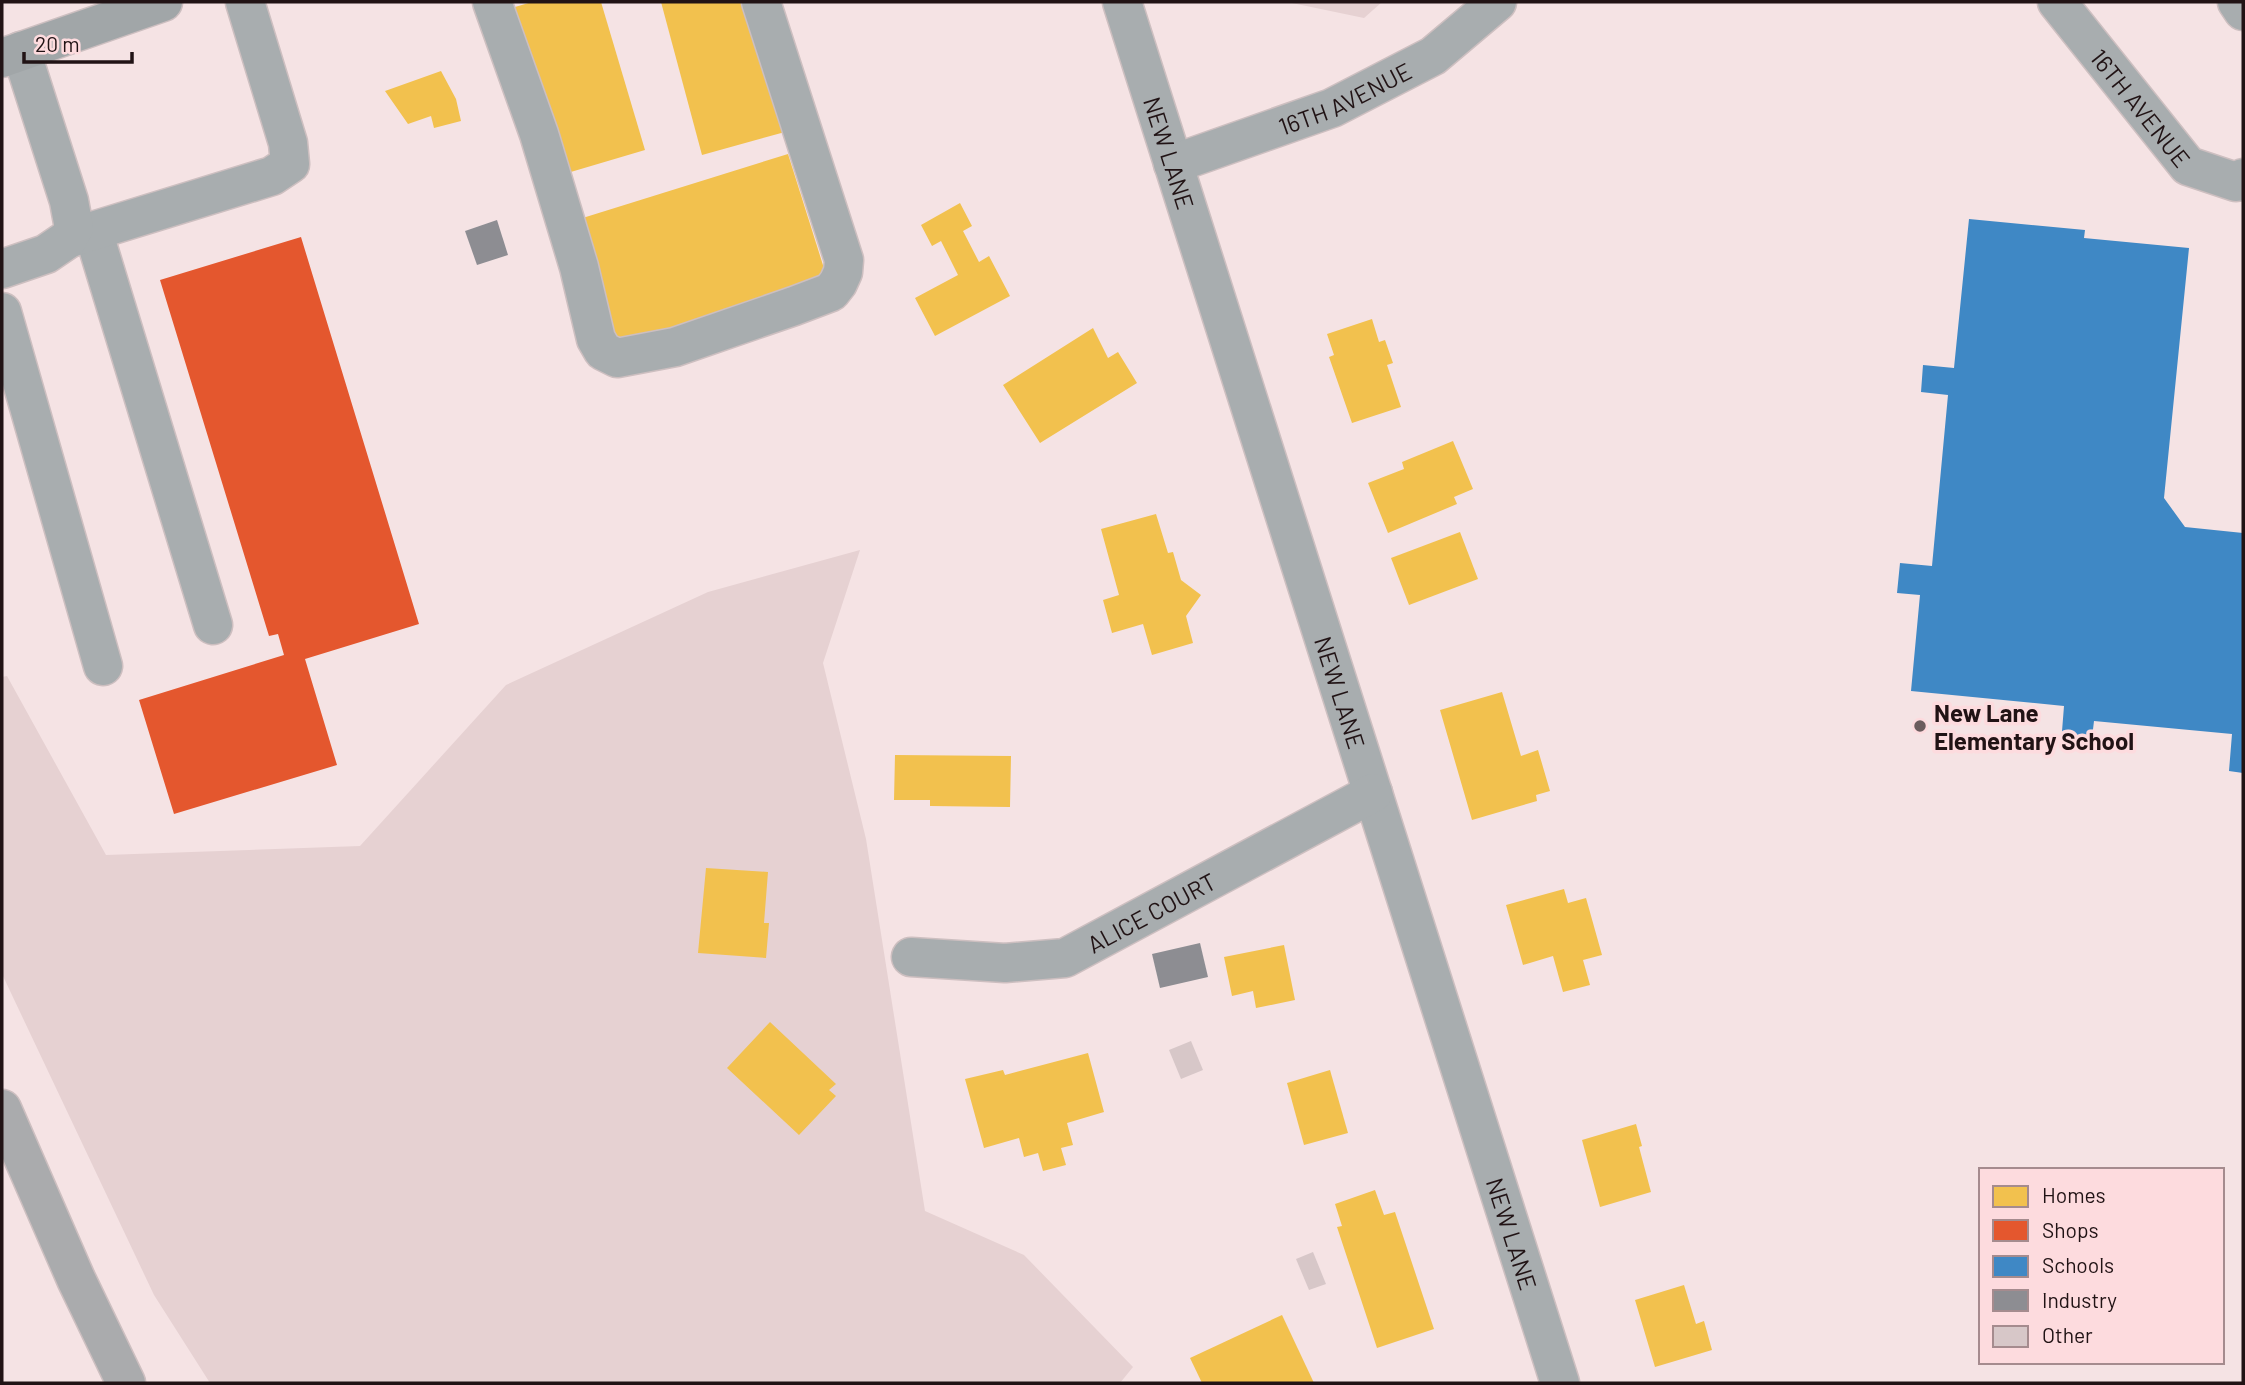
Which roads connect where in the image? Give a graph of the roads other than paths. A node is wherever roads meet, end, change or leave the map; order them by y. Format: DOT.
graph roads {
  1 [pos="163,2"];
  2 [pos="245,2"];
  3 [pos="492,2"];
  4 [pos="761,2"];
  5 [pos="1122,2"];
  6 [pos="1497,2"];
  7 [pos="2057,2"];
  8 [pos="2237,2"];
  9 [pos="2243,11"];
  10 [pos="11,55"];
  11 [pos="1173,164"];
  12 [pos="2243,178"];
  13 [pos="81,235"];
  14 [pos="2,269"];
  15 [pos="2,312"];
  16 [pos="213,625"];
  17 [pos="103,666"];
  18 [pos="1373,793"];
  19 [pos="911,957"];
  20 [pos="2,1109"];
  21 [pos="126,1383"];
  22 [pos="1560,1383"];
  1 -- 10 [label="main road"];
  2 -- 13 [label="street"];
  3 -- 4 [label="street"];
  5 -- 11 [label="street, NEW LANE"];
  6 -- 11 [label="street, 16TH AVENUE"];
  7 -- 12 [label="street, 16TH AVENUE"];
  8 -- 9 [label="street"];
  10 -- 13 [label="street"];
  11 -- 18 [label="street, NEW LANE"];
  13 -- 14 [label="street"];
  13 -- 16 [label="street"];
  15 -- 17 [label="street"];
  18 -- 19 [label="street, ALICE COURT"];
  18 -- 22 [label="street, NEW LANE"];
  20 -- 21 [label="highway"];
}
